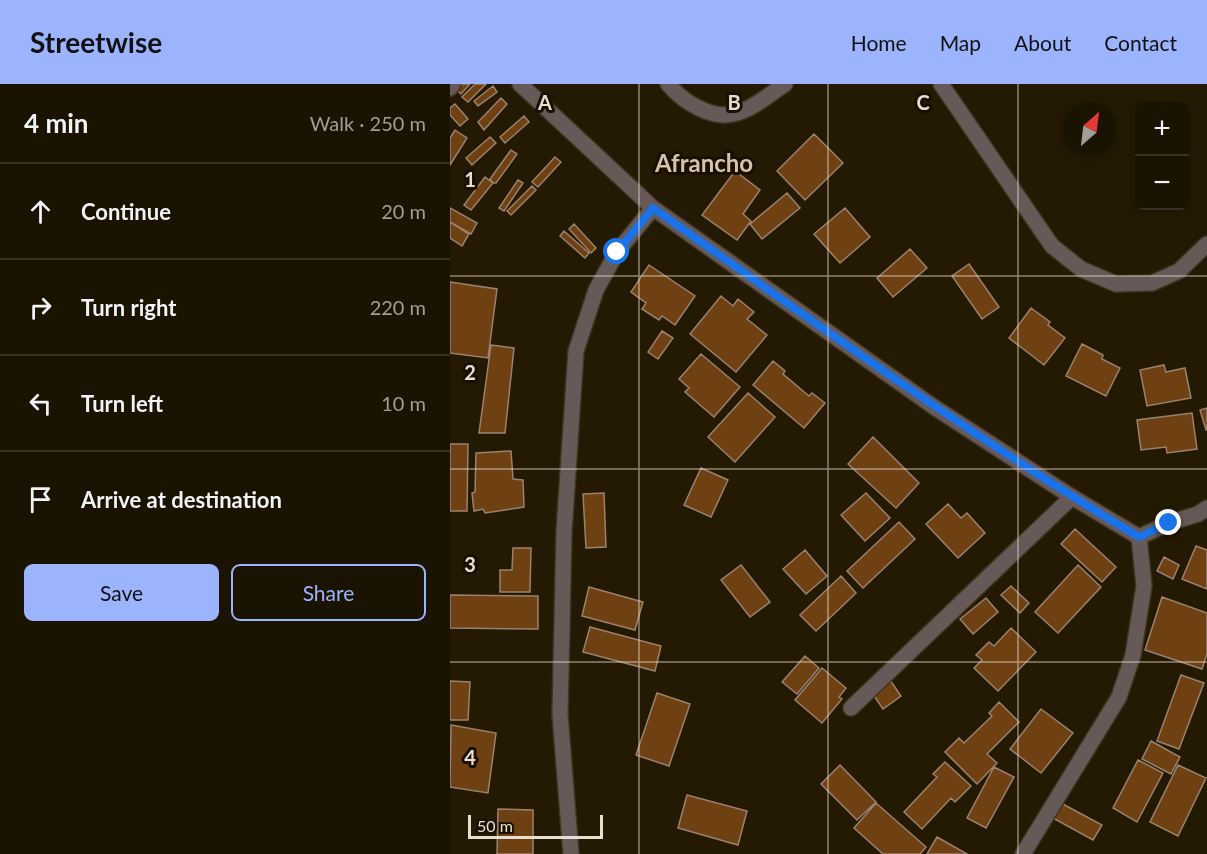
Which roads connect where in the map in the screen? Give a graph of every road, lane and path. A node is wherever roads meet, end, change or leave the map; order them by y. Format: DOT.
graph roads {
  1 [pos="453,84"];
  2 [pos="520,84"];
  3 [pos="668,84"];
  4 [pos="785,84"];
  5 [pos="941,84"];
  6 [pos="450,88"];
  7 [pos="653,208"];
  8 [pos="1207,244"];
  9 [pos="1072,497"];
  10 [pos="1204,514"];
  11 [pos="1139,537"];
  12 [pos="851,708"];
  13 [pos="571,854"];
  14 [pos="1023,854"];
  1 -- 6 [label="street"];
  2 -- 7 [label="street"];
  3 -- 4 [label="street"];
  5 -- 8 [label="street"];
  7 -- 9 [label="street"];
  7 -- 13 [label="street"];
  9 -- 11 [label="street"];
  9 -- 12 [label="street"];
  10 -- 11 [label="street"];
  11 -- 14 [label="street"];
}
